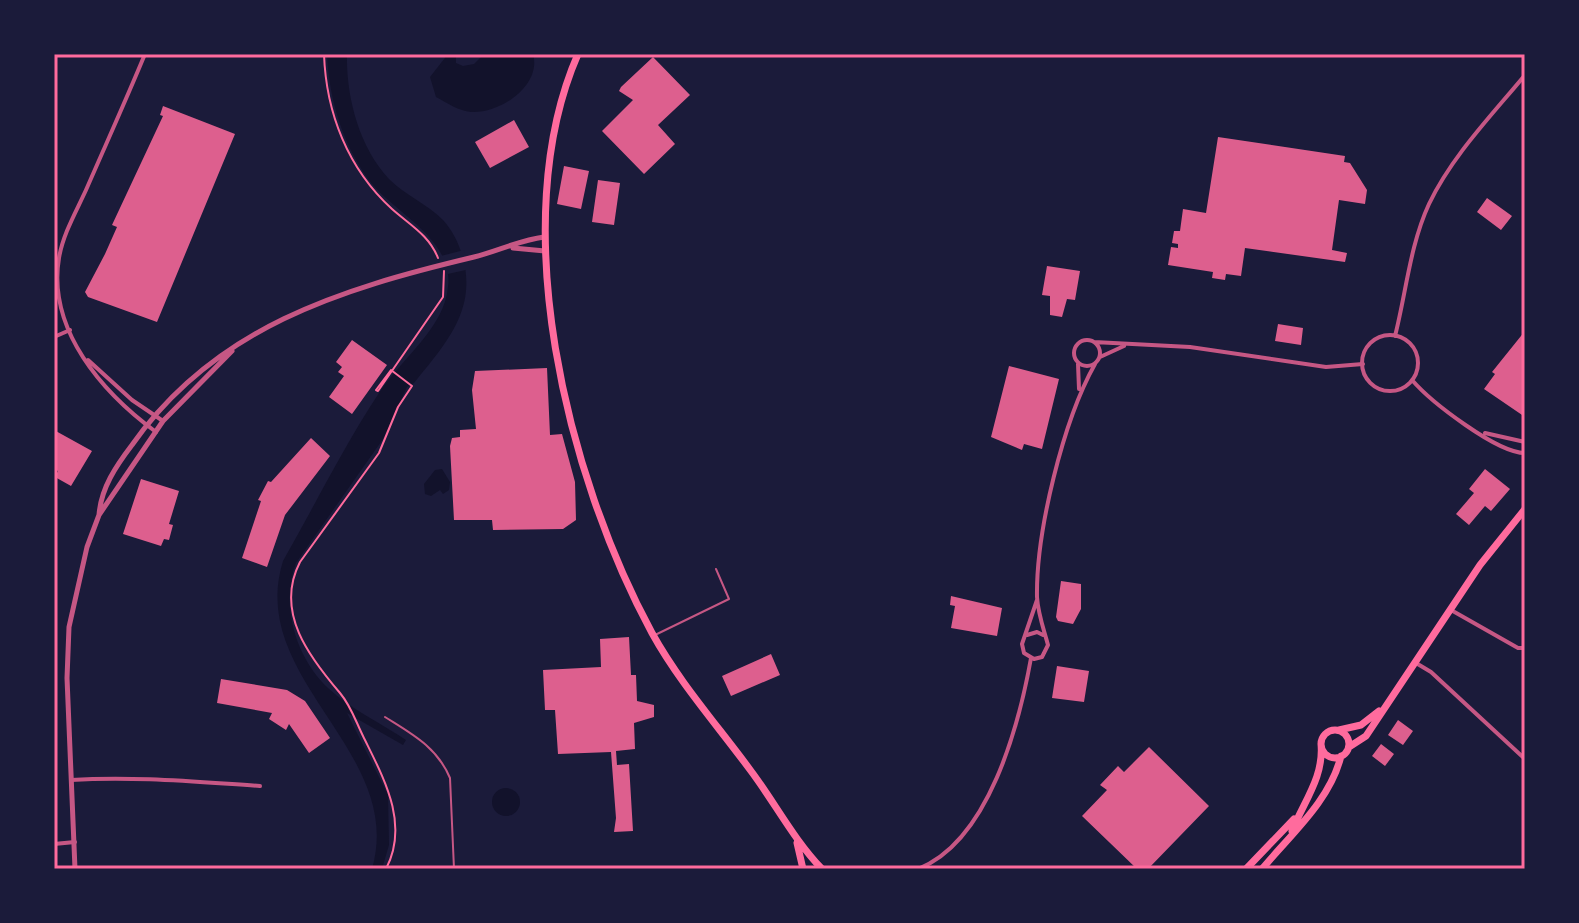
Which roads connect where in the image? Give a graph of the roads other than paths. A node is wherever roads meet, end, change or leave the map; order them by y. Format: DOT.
graph roads {
  1 [pos="145,54"];
  2 [pos="578,54"];
  3 [pos="1525,75"];
  4 [pos="544,237"];
  5 [pos="512,248"];
  6 [pos="545,251"];
  7 [pos="70,330"];
  8 [pos="1395,336"];
  9 [pos="54,337"];
  10 [pos="1094,342"];
  11 [pos="1127,345"];
  12 [pos="232,351"];
  13 [pos="1100,357"];
  14 [pos="86,358"];
  15 [pos="1078,364"];
  16 [pos="1095,364"];
  17 [pos="1363,364"];
  18 [pos="1412,380"];
  19 [pos="1079,391"];
  20 [pos="154,415"];
  21 [pos="163,421"];
  22 [pos="146,424"];
  23 [pos="1475,430"];
  24 [pos="156,432"];
  25 [pos="1525,442"];
  26 [pos="1523,455"];
  27 [pos="1525,509"];
  28 [pos="99,515"];
  29 [pos="716,569"];
  30 [pos="1037,600"];
  31 [pos="1451,610"];
  32 [pos="1027,635"];
  33 [pos="1043,635"];
  34 [pos="654,636"];
  35 [pos="1525,648"];
  36 [pos="1031,658"];
  37 [pos="1416,663"];
  38 [pos="1386,706"];
  39 [pos="385,717"];
  40 [pos="1339,730"];
  41 [pos="1321,744"];
  42 [pos="1349,747"];
  43 [pos="1341,756"];
  44 [pos="1525,759"];
  45 [pos="71,780"];
  46 [pos="260,786"];
  47 [pos="1299,814"];
  48 [pos="1292,833"];
  49 [pos="795,837"];
  50 [pos="75,842"];
  51 [pos="54,844"];
  52 [pos="75,869"];
  53 [pos="454,869"];
  54 [pos="803,869"];
  55 [pos="822,869"];
  56 [pos="918,869"];
  57 [pos="1246,869"];
  58 [pos="1262,869"];
  1 -- 7 [label="street"];
  2 -- 4 [label="main road"];
  3 -- 8 [label="street"];
  4 -- 5 [label="street"];
  4 -- 6 [label="main road"];
  5 -- 6 [label="street"];
  5 -- 12 [label="street"];
  6 -- 34 [label="main road"];
  7 -- 9 [label="street"];
  7 -- 14 [label="street"];
  8 -- 17 [label="street"];
  8 -- 18 [label="street"];
  10 -- 11 [label="street"];
  10 -- 13 [label="street"];
  10 -- 15 [label="street"];
  11 -- 13 [label="street"];
  11 -- 17 [label="street"];
  12 -- 20 [label="street"];
  12 -- 21 [label="street"];
  13 -- 16 [label="street"];
  14 -- 20 [label="street"];
  14 -- 22 [label="street"];
  15 -- 16 [label="street"];
  15 -- 19 [label="street"];
  16 -- 19 [label="street"];
  17 -- 18 [label="street"];
  18 -- 23 [label="street"];
  19 -- 30 [label="street"];
  20 -- 21 [label="street"];
  20 -- 22 [label="street"];
  21 -- 24 [label="street"];
  22 -- 24 [label="street"];
  22 -- 28 [label="street"];
  23 -- 25 [label="street"];
  23 -- 26 [label="street"];
  24 -- 28 [label="street"];
  27 -- 31 [label="main road"];
  28 -- 45 [label="street"];
  29 -- 34 [label="lane"];
  30 -- 32 [label="street"];
  30 -- 33 [label="street"];
  31 -- 35 [label="street"];
  31 -- 37 [label="main road"];
  32 -- 33 [label="street"];
  32 -- 36 [label="street"];
  33 -- 36 [label="street"];
  34 -- 49 [label="main road"];
  36 -- 56 [label="street"];
  37 -- 38 [label="main road"];
  37 -- 44 [label="street"];
  38 -- 40 [label="main road"];
  38 -- 42 [label="main road"];
  39 -- 53 [label="lane"];
  40 -- 41 [label="main road"];
  40 -- 42 [label="main road"];
  41 -- 43 [label="main road"];
  41 -- 47 [label="main road"];
  42 -- 43 [label="main road"];
  43 -- 48 [label="main road"];
  45 -- 46 [label="street"];
  45 -- 50 [label="street"];
  47 -- 48 [label="main road"];
  47 -- 57 [label="main road"];
  48 -- 58 [label="main road"];
  49 -- 54 [label="main road"];
  49 -- 55 [label="main road"];
  50 -- 51 [label="street"];
  50 -- 52 [label="street"];
}
